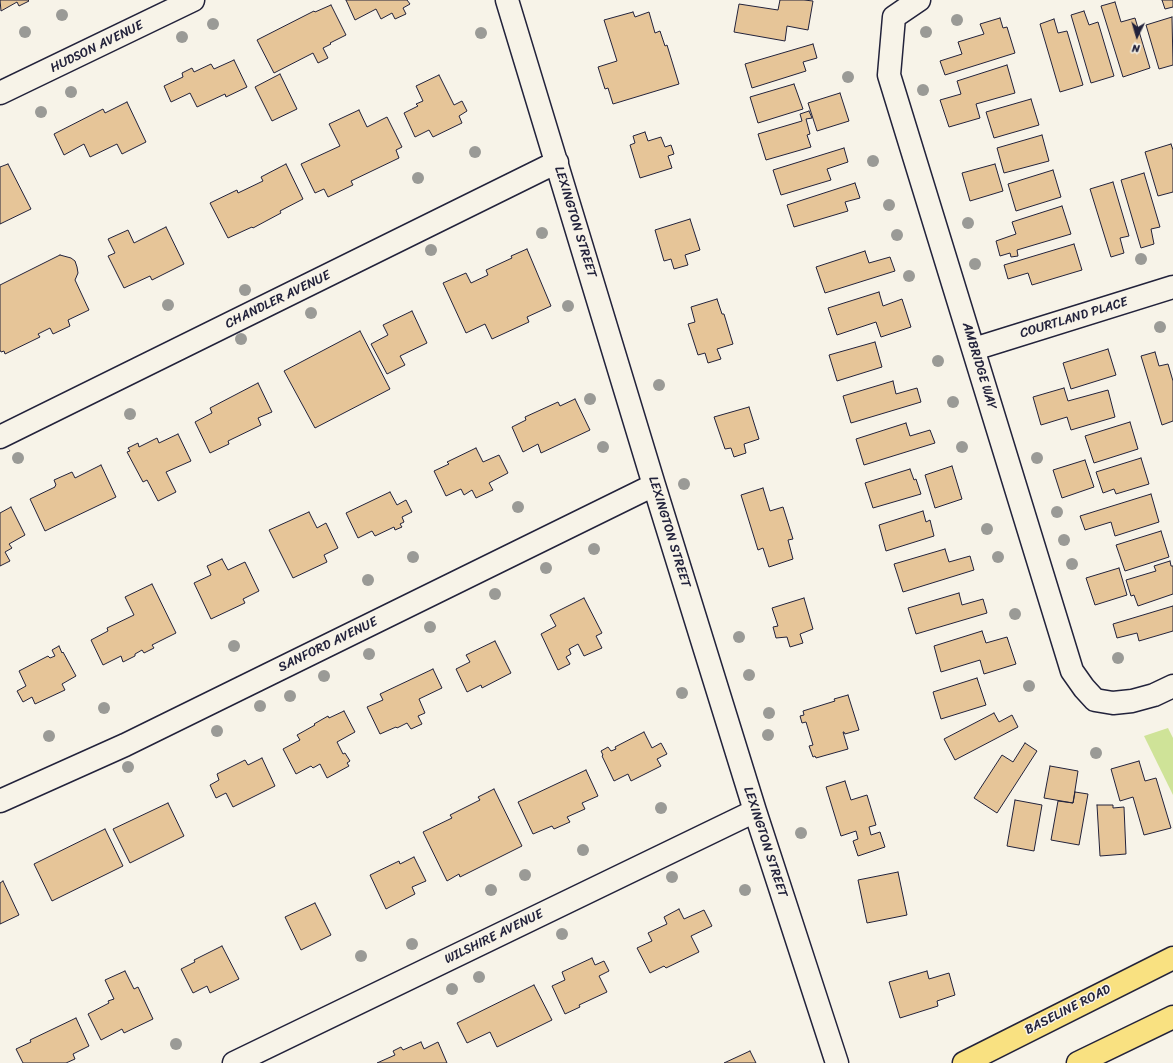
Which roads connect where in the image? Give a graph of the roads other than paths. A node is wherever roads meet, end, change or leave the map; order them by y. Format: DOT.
graph roads {
  1 [pos="194,0"];
  2 [pos="506,0"];
  3 [pos="919,0"];
  4 [pos="0,93"];
  5 [pos="557,162"];
  6 [pos="1173,287"];
  7 [pos="974,349"];
  8 [pos="0,437"];
  9 [pos="654,485"];
  10 [pos="1173,686"];
  11 [pos="0,801"];
  12 [pos="755,811"];
  13 [pos="1173,958"];
  14 [pos="1173,1017"];
  15 [pos="234,1063"];
  16 [pos="837,1063"];
  17 [pos="964,1063"];
  18 [pos="1078,1063"];
  1 -- 4 [label="street, HUDSON AVENUE"];
  2 -- 5 [label="street, LEXINGTON STREET"];
  3 -- 7 [label="street, AMBRIDGE WAY"];
  5 -- 8 [label="street, CHANDLER AVENUE"];
  5 -- 9 [label="street, LEXINGTON STREET"];
  6 -- 7 [label="street, COURTLAND PLACE"];
  7 -- 10 [label="street, AMBRIDGE WAY"];
  9 -- 11 [label="street, SANFORD AVENUE"];
  9 -- 12 [label="street, LEXINGTON STREET"];
  12 -- 15 [label="street, WILSHIRE AVENUE"];
  12 -- 16 [label="street, LEXINGTON STREET"];
  13 -- 17 [label="main road, BASELINE ROAD"];
  14 -- 18 [label="main road"];
}
